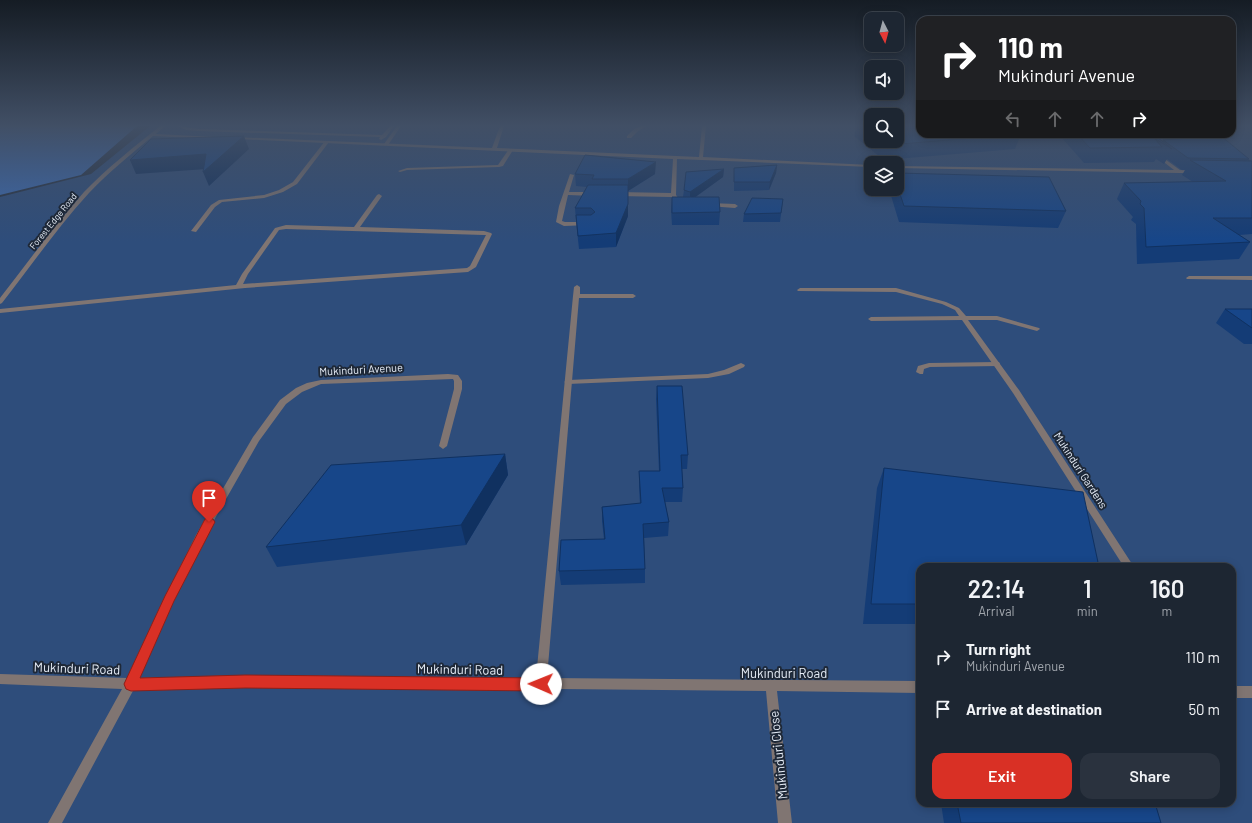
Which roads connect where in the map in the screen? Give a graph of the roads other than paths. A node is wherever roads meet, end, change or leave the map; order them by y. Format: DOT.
graph roads {
  1 [pos="118,164"];
  2 [pos="310,164"];
  3 [pos="500,164"];
  4 [pos="675,164"];
  5 [pos="837,164"];
  6 [pos="1170,164"];
  7 [pos="864,166"];
  8 [pos="904,167"];
  9 [pos="400,171"];
  10 [pos="1179,172"];
  11 [pos="1201,172"];
  12 [pos="572,175"];
  13 [pos="567,193"];
  14 [pos="597,194"];
  15 [pos="612,194"];
  16 [pos="673,195"];
  17 [pos="379,196"];
  18 [pos="680,202"];
  19 [pos="704,205"];
  20 [pos="735,206"];
  21 [pos="591,224"];
  22 [pos="356,229"];
  23 [pos="194,231"];
  24 [pos="1189,278"];
  25 [pos="1252,278"];
  26 [pos="243,286"];
  27 [pos="577,287"];
  28 [pos="800,290"];
  29 [pos="576,296"];
  30 [pos="633,296"];
  31 [pos="0,302"];
  32 [pos="0,311"];
  33 [pos="963,318"];
  34 [pos="871,319"];
  35 [pos="1037,329"];
  36 [pos="996,364"];
  37 [pos="740,365"];
  38 [pos="920,372"];
  39 [pos="568,382"];
  40 [pos="443,446"];
  41 [pos="1127,563"];
  42 [pos="0,680"];
  43 [pos="131,684"];
  44 [pos="541,684"];
  45 [pos="771,687"];
  46 [pos="916,687"];
  47 [pos="1236,692"];
  48 [pos="1252,692"];
  49 [pos="55,823"];
  50 [pos="784,823"];
  1 -- 31 [label="street, Forest Edge Road"];
  2 -- 23 [label="street"];
  3 -- 9 [label="street"];
  4 -- 16 [label="street"];
  5 -- 7 [label="street"];
  6 -- 10 [label="street"];
  8 -- 10 [label="street"];
  10 -- 11 [label="street"];
  12 -- 13 [label="street"];
  13 -- 14 [label="street"];
  13 -- 21 [label="street"];
  15 -- 16 [label="street"];
  16 -- 18 [label="street"];
  17 -- 22 [label="street"];
  19 -- 20 [label="street"];
  22 -- 26 [label="street"];
  22 -- 26 [label="street"];
  24 -- 25 [label="street"];
  26 -- 32 [label="street"];
  27 -- 29 [label="street"];
  28 -- 33 [label="street, Mukinduri Gardens"];
  29 -- 30 [label="street"];
  29 -- 39 [label="street"];
  33 -- 34 [label="street"];
  33 -- 35 [label="street"];
  33 -- 36 [label="street, Mukinduri Gardens"];
  36 -- 38 [label="street"];
  36 -- 41 [label="street, Mukinduri Gardens"];
  37 -- 39 [label="street"];
  39 -- 44 [label="street"];
  40 -- 43 [label="street, Mukinduri Avenue"];
  42 -- 43 [label="street, Mukinduri Road"];
  43 -- 44 [label="street, Mukinduri Road"];
  43 -- 49 [label="street"];
  44 -- 45 [label="street, Mukinduri Road"];
  45 -- 46 [label="street, Mukinduri Road"];
  45 -- 50 [label="street, Mukinduri Close"];
  47 -- 48 [label="street"];
}
